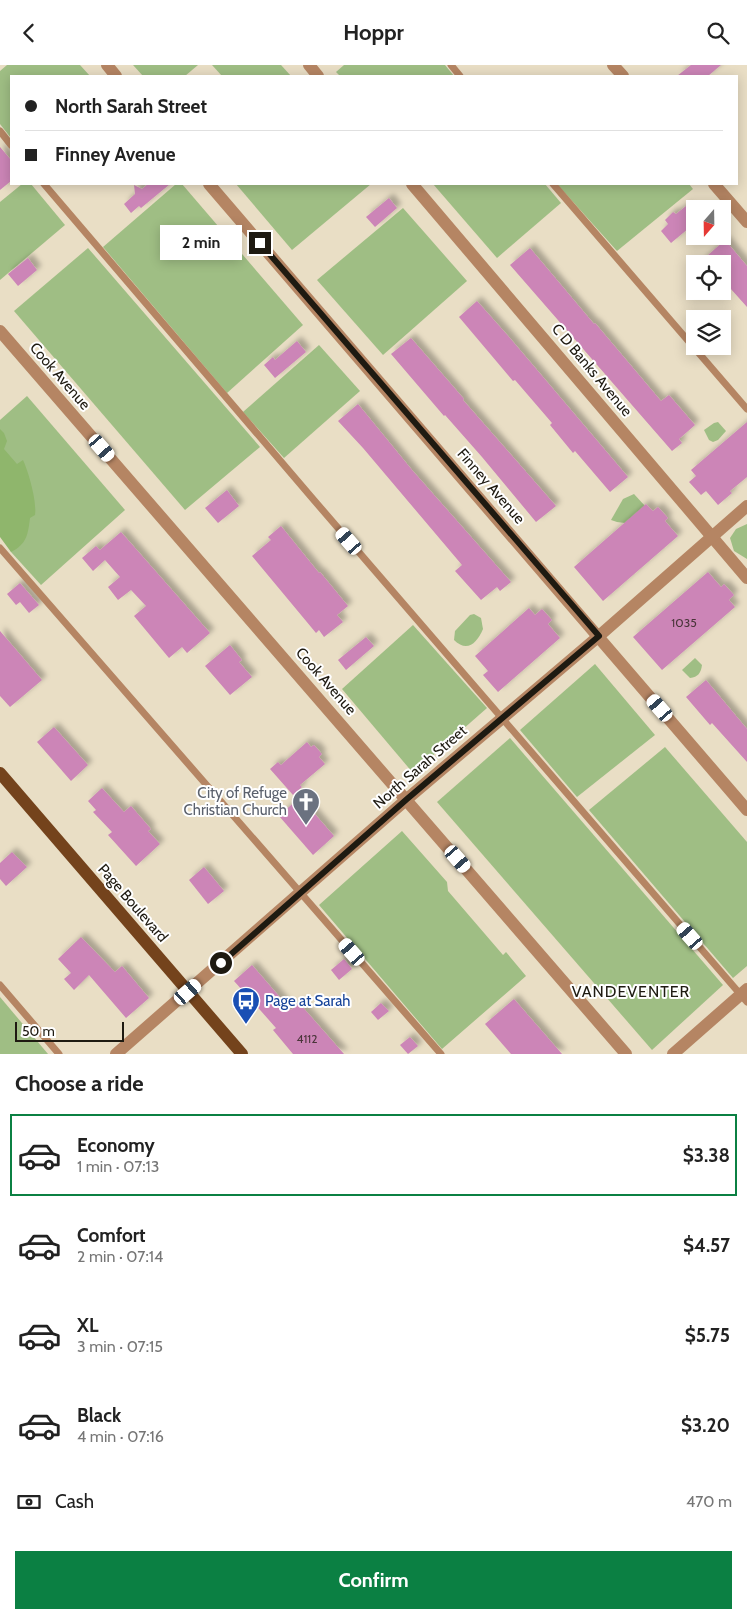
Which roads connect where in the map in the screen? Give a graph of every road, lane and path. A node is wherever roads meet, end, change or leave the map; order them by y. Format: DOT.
graph roads {
  1 [pos="107,65"];
  2 [pos="309,65"];
  3 [pos="451,65"];
  4 [pos="613,65"];
  5 [pos="115,75"];
  6 [pos="317,75"];
  7 [pos="459,75"];
  8 [pos="621,75"];
  9 [pos="0,131"];
  10 [pos="10,144"];
  11 [pos="45,185"];
  12 [pos="210,185"];
  13 [pos="413,185"];
  14 [pos="554,185"];
  15 [pos="715,185"];
  16 [pos="747,222"];
  17 [pos="0,331"];
  18 [pos="747,409"];
  19 [pos="747,506"];
  20 [pos="712,537"];
  21 [pos="0,548"];
  22 [pos="747,578"];
  23 [pos="599,636"];
  24 [pos="502,719"];
  25 [pos="0,773"];
  26 [pos="407,799"];
  27 [pos="747,811"];
  28 [pos="301,893"];
  29 [pos="0,985"];
  30 [pos="188,992"];
  31 [pos="745,995"];
  32 [pos="59,1054"];
  33 [pos="116,1054"];
  34 [pos="242,1054"];
  35 [pos="441,1054"];
  36 [pos="626,1054"];
  37 [pos="673,1054"];
  1 -- 5 [label="street"];
  2 -- 6 [label="street"];
  3 -- 7 [label="lane"];
  4 -- 8 [label="street"];
  9 -- 10 [label="lane"];
  11 -- 24 [label="lane"];
  12 -- 23 [label="street, Finney Avenue"];
  13 -- 20 [label="street, C D Banks Avenue"];
  14 -- 18 [label="lane"];
  15 -- 16 [label="street"];
  17 -- 26 [label="street, Cook Avenue"];
  19 -- 20 [label="street, North Sarah Street"];
  20 -- 22 [label="street, C D Banks Avenue"];
  20 -- 23 [label="street, North Sarah Street"];
  21 -- 28 [label="lane"];
  23 -- 24 [label="street, North Sarah Street"];
  23 -- 27 [label="street, Finney Avenue"];
  24 -- 26 [label="street, North Sarah Street"];
  24 -- 31 [label="lane"];
  25 -- 30 [label="main road, Page Boulevard"];
  26 -- 28 [label="street, North Sarah Street"];
  26 -- 36 [label="street, Cook Avenue"];
  28 -- 30 [label="street, North Sarah Street"];
  28 -- 35 [label="lane"];
  29 -- 32 [label="lane"];
  30 -- 33 [label="street, North Sarah Street"];
  30 -- 34 [label="main road, Page Boulevard"];
  31 -- 37 [label="street"];
}
